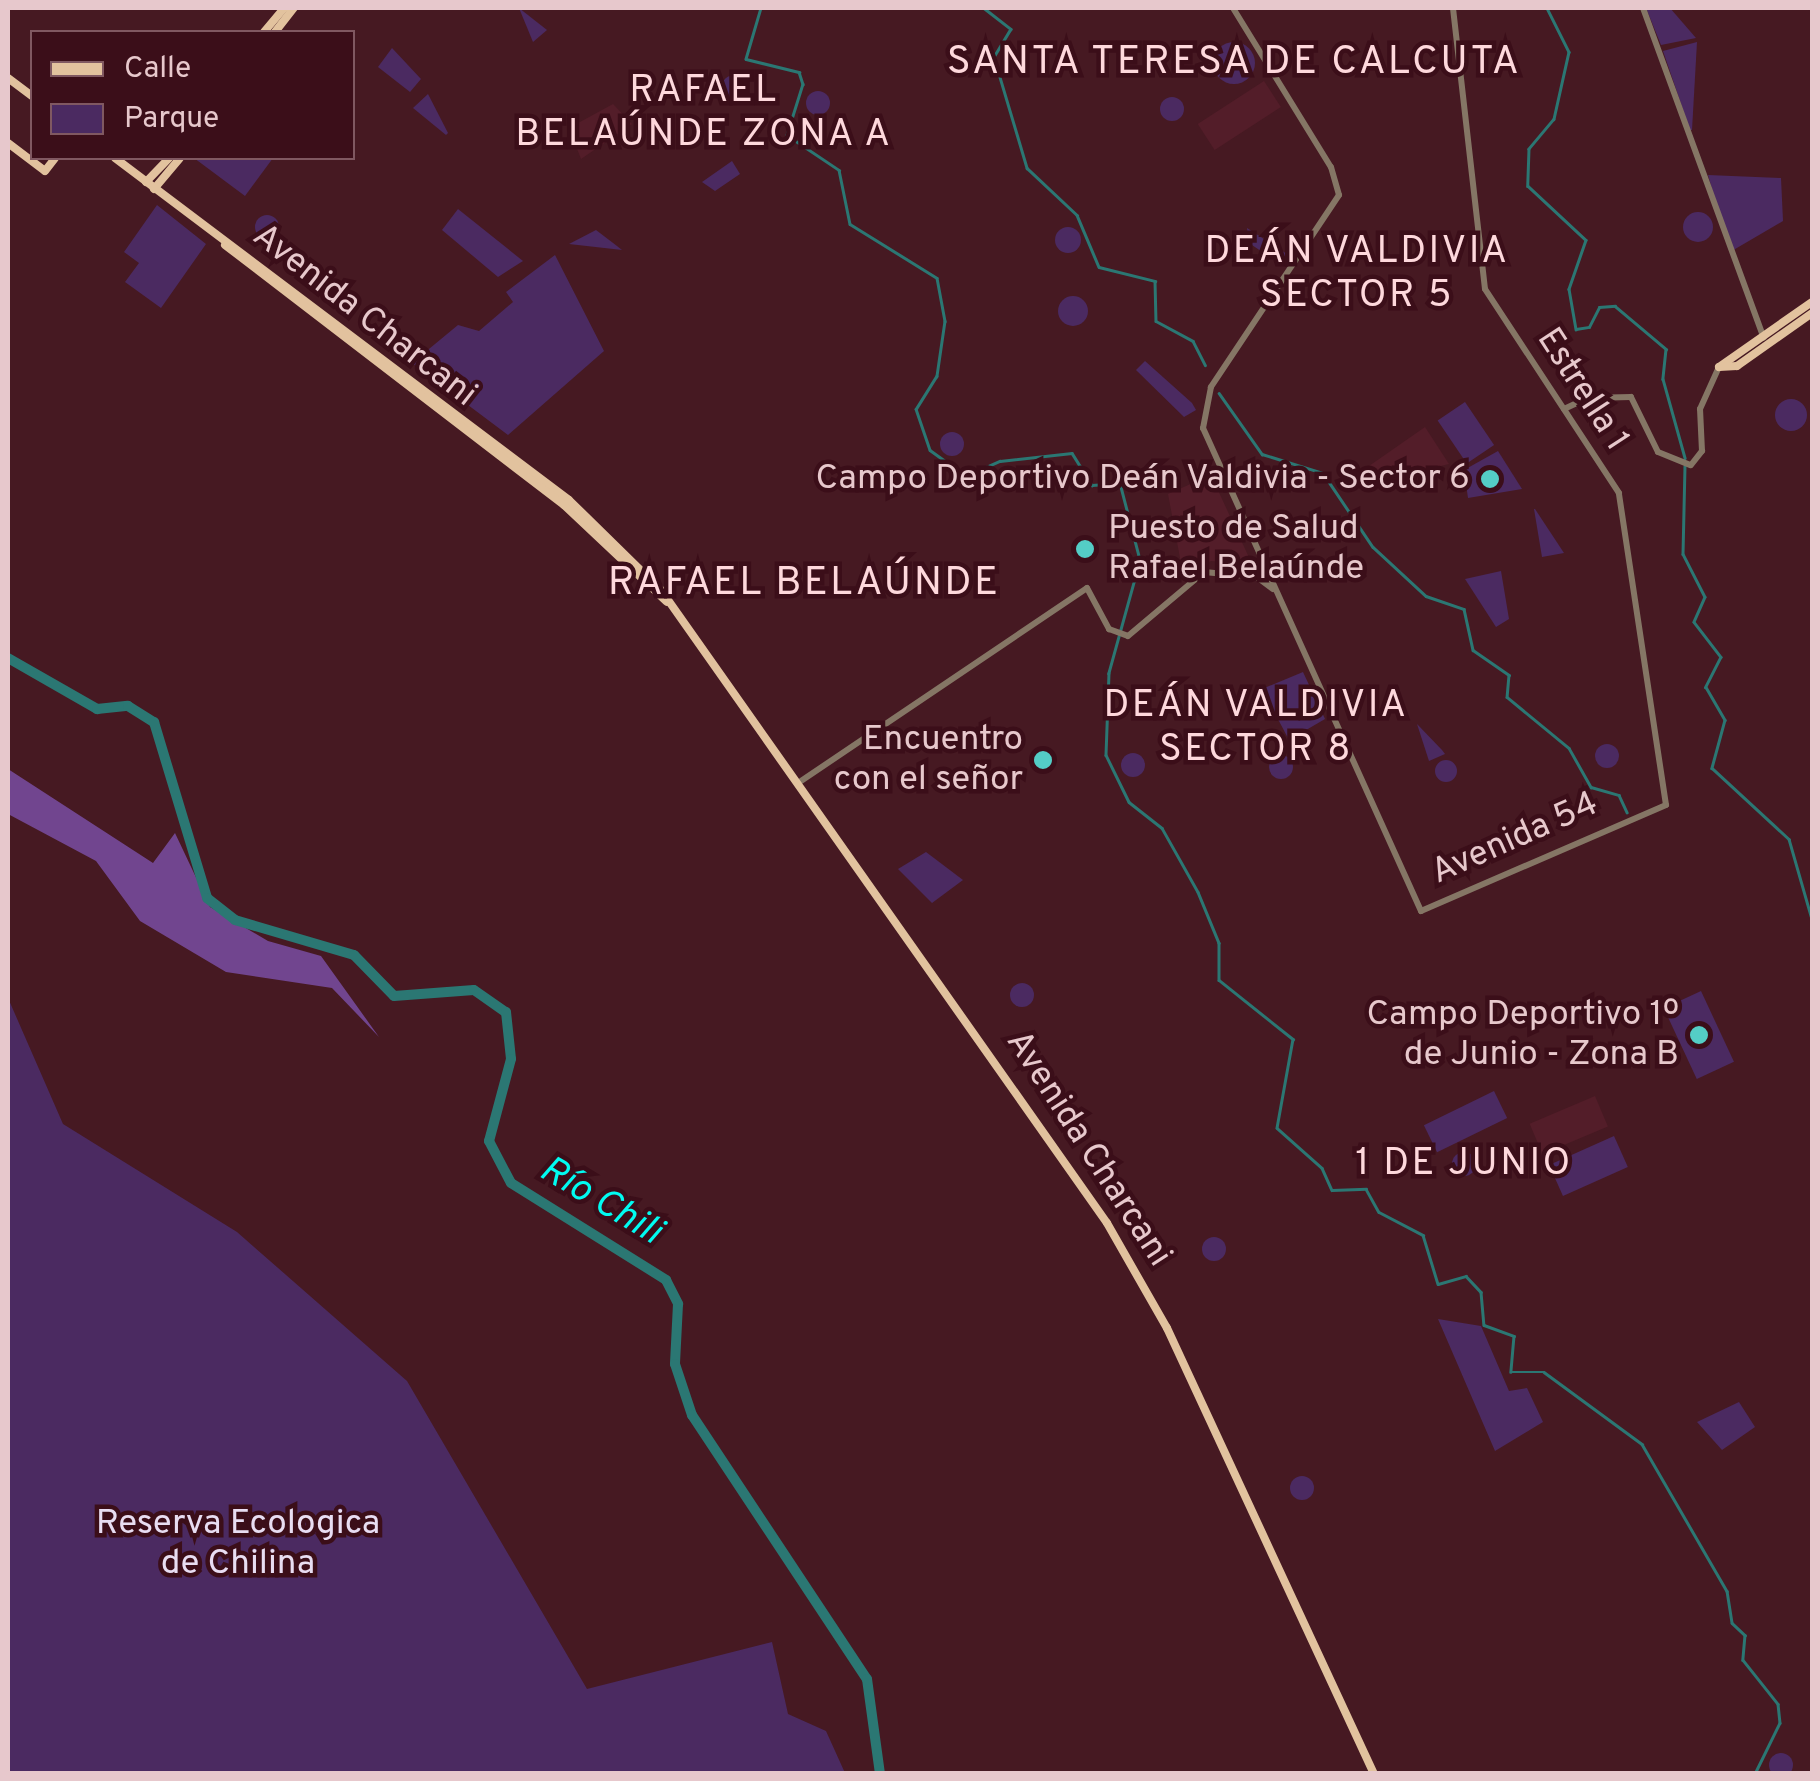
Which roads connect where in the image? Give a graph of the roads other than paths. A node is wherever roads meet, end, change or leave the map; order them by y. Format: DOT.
graph roads {
  1 [pos="284,8"];
  2 [pos="294,8"];
  3 [pos="1232,8"];
  4 [pos="1453,8"];
  5 [pos="1644,8"];
  6 [pos="266,30"];
  7 [pos="277,30"];
  8 [pos="8,78"];
  9 [pos="30,94"];
  10 [pos="8,143"];
  11 [pos="30,160"];
  12 [pos="30,160"];
  13 [pos="53,160"];
  14 [pos="117,160"];
  15 [pos="168,160"];
  16 [pos="178,160"];
  17 [pos="150,185"];
  18 [pos="1812,302"];
  19 [pos="1812,313"];
  20 [pos="1766,339"];
  21 [pos="1720,367"];
  22 [pos="1564,409"];
  23 [pos="1260,556"];
  24 [pos="1267,571"];
  25 [pos="1257,574"];
  26 [pos="1275,590"];
  27 [pos="801,781"];
  28 [pos="1666,806"];
  29 [pos="1374,1774"];
  1 -- 6 [label="main road"];
  2 -- 7 [label="main road"];
  3 -- 23 [label="street"];
  4 -- 22 [label="street, Estrella 1"];
  5 -- 20 [label="street"];
  8 -- 9 [label="main road"];
  10 -- 11 [label="main road"];
  12 -- 13 [label="main road"];
  14 -- 17 [label="main road, Avenida Charcani"];
  15 -- 17 [label="main road"];
  16 -- 17 [label="main road"];
  17 -- 27 [label="main road, Avenida Charcani"];
  18 -- 20 [label="main road"];
  19 -- 20 [label="main road"];
  20 -- 21 [label="main road"];
  20 -- 21 [label="main road"];
  21 -- 22 [label="street"];
  22 -- 28 [label="street, Estrella 1"];
  23 -- 24 [label="street"];
  23 -- 25 [label="street"];
  24 -- 25 [label="street"];
  24 -- 26 [label="street"];
  25 -- 26 [label="street"];
  25 -- 27 [label="street"];
  26 -- 28 [label="street, Avenida 54"];
  27 -- 29 [label="main road, Avenida Charcani"];
}
